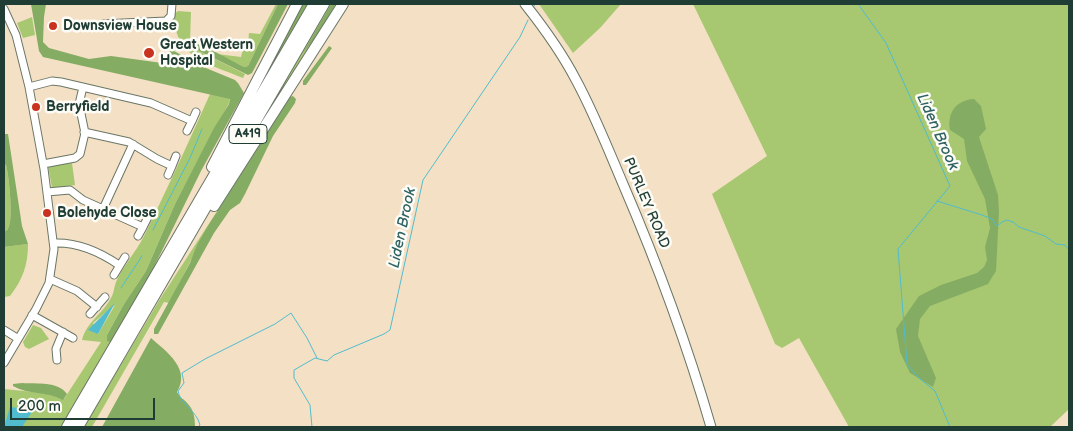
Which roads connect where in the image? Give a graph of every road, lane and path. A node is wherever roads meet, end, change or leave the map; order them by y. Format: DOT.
graph roads {
  1 [pos="172,4"];
  2 [pos="297,4"];
  3 [pos="314,4"];
  4 [pos="324,4"];
  5 [pos="343,4"];
  6 [pos="525,4"];
  7 [pos="4,10"];
  8 [pos="102,24"];
  9 [pos="12,25"];
  10 [pos="4,29"];
  11 [pos="29,87"];
  12 [pos="83,87"];
  13 [pos="196,112"];
  14 [pos="192,121"];
  15 [pos="84,132"];
  16 [pos="187,132"];
  17 [pos="133,144"];
  18 [pos="176,156"];
  19 [pos="43,164"];
  20 [pos="172,166"];
  21 [pos="168,175"];
  22 [pos="47,192"];
  23 [pos="104,209"];
  24 [pos="148,217"];
  25 [pos="142,227"];
  26 [pos="138,236"];
  27 [pos="54,243"];
  28 [pos="172,248"];
  29 [pos="125,257"];
  30 [pos="174,264"];
  31 [pos="119,265"];
  32 [pos="114,275"];
  33 [pos="50,279"];
  34 [pos="104,297"];
  35 [pos="97,306"];
  36 [pos="90,314"];
  37 [pos="32,315"];
  38 [pos="4,330"];
  39 [pos="63,332"];
  40 [pos="17,338"];
  41 [pos="73,338"];
  42 [pos="57,360"];
  43 [pos="4,363"];
  44 [pos="68,427"];
  45 [pos="78,427"];
  46 [pos="711,427"];
  1 -- 8 [label="street"];
  2 -- 28 [label="highway, A419"];
  3 -- 28 [label="highway, A419"];
  4 -- 30 [label="highway, A419"];
  5 -- 30 [label="highway, A419"];
  6 -- 46 [label="main road, PURLEY ROAD"];
  7 -- 9 [label="street"];
  9 -- 10 [label="street"];
  9 -- 11 [label="street"];
  11 -- 12 [label="street"];
  11 -- 19 [label="street"];
  12 -- 14 [label="street"];
  12 -- 15 [label="street"];
  13 -- 14 [label="street"];
  14 -- 16 [label="street"];
  15 -- 17 [label="street"];
  15 -- 19 [label="street"];
  17 -- 20 [label="street"];
  17 -- 23 [label="street"];
  18 -- 20 [label="street"];
  19 -- 22 [label="street"];
  20 -- 21 [label="street"];
  22 -- 23 [label="street"];
  22 -- 27 [label="street"];
  23 -- 25 [label="street"];
  24 -- 25 [label="street"];
  25 -- 26 [label="street"];
  27 -- 31 [label="street"];
  27 -- 33 [label="street"];
  28 -- 44 [label="highway, A419"];
  29 -- 31 [label="street"];
  30 -- 45 [label="highway, A419"];
  31 -- 32 [label="street"];
  33 -- 35 [label="street"];
  33 -- 37 [label="street"];
  34 -- 35 [label="street"];
  35 -- 36 [label="street"];
  37 -- 39 [label="street"];
  37 -- 40 [label="street"];
  38 -- 40 [label="street"];
  39 -- 41 [label="street"];
  39 -- 42 [label="street"];
  40 -- 43 [label="street"];
}
